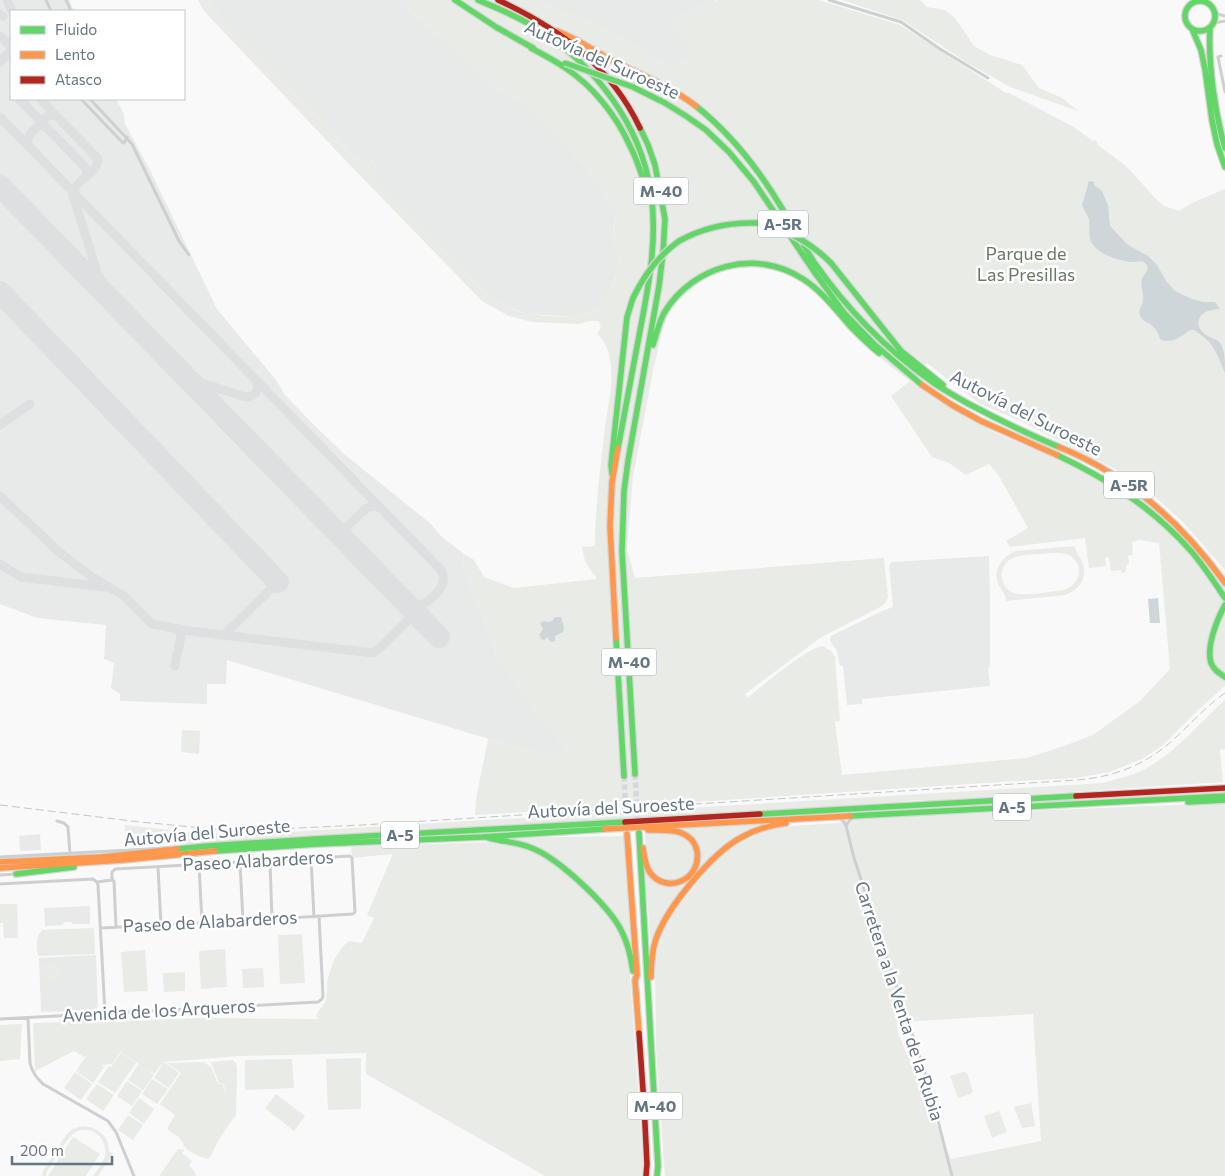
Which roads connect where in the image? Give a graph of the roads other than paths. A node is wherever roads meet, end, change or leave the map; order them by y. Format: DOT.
graph roads {
  1 [pos="456,0"];
  2 [pos="478,0"];
  3 [pos="498,0"];
  4 [pos="829,0"];
  5 [pos="1207,2"];
  6 [pos="1190,3"];
  7 [pos="1215,13"];
  8 [pos="1225,16"];
  9 [pos="1225,21"];
  10 [pos="1212,26"];
  11 [pos="1192,29"];
  12 [pos="557,31"];
  13 [pos="531,48"];
  14 [pos="1221,56"];
  15 [pos="988,78"];
  16 [pos="1224,81"];
  17 [pos="1225,92"];
  18 [pos="82,100"];
  19 [pos="91,100"];
  20 [pos="127,138"];
  21 [pos="124,143"];
  22 [pos="132,144"];
  23 [pos="1225,148"];
  24 [pos="1225,167"];
  25 [pos="652,205"];
  26 [pos="189,255"];
  27 [pos="915,380"];
  28 [pos="642,385"];
  29 [pos="974,407"];
  30 [pos="612,482"];
  31 [pos="1225,583"];
  32 [pos="1225,598"];
  33 [pos="1225,605"];
  34 [pos="1225,677"];
  35 [pos="636,774"];
  36 [pos="624,776"];
  37 [pos="1225,787"];
  38 [pos="1225,796"];
  39 [pos="1225,800"];
  40 [pos="1113,803"];
  41 [pos="856,816"];
  42 [pos="838,817"];
  43 [pos="826,818"];
  44 [pos="57,821"];
  45 [pos="846,826"];
  46 [pos="569,832"];
  47 [pos="627,834"];
  48 [pos="482,837"];
  49 [pos="190,848"];
  50 [pos="70,854"];
  51 [pos="0,856"];
  52 [pos="311,858"];
  53 [pos="123,860"];
  54 [pos="270,861"];
  55 [pos="0,862"];
  56 [pos="240,862"];
  57 [pos="199,865"];
  58 [pos="158,867"];
  59 [pos="0,868"];
  60 [pos="16,874"];
  61 [pos="0,875"];
  62 [pos="112,880"];
  63 [pos="97,882"];
  64 [pos="0,884"];
  65 [pos="316,917"];
  66 [pos="272,919"];
  67 [pos="243,921"];
  68 [pos="202,923"];
  69 [pos="161,925"];
  70 [pos="116,927"];
  71 [pos="101,928"];
  72 [pos="636,980"];
  73 [pos="105,1013"];
  74 [pos="28,1018"];
  75 [pos="0,1020"];
  76 [pos="650,1024"];
  77 [pos="134,1176"];
  78 [pos="646,1176"];
  79 [pos="657,1176"];
  80 [pos="952,1176"];
  1 -- 13 [label="highway, Autovía del Suroeste / A-5R"];
  2 -- 25 [label="highway, M-40"];
  3 -- 12 [label="highway, M-40"];
  4 -- 15 [label="street"];
  5 -- 6 [label="highway"];
  5 -- 7 [label="highway"];
  6 -- 11 [label="highway"];
  7 -- 8 [label="street"];
  7 -- 10 [label="highway"];
  9 -- 10 [label="street"];
  10 -- 11 [label="highway"];
  10 -- 23 [label="highway"];
  11 -- 24 [label="highway"];
  12 -- 28 [label="highway, M-40"];
  12 -- 29 [label="highway, Autovía del Suroeste / A-5R"];
  13 -- 25 [label="highway"];
  13 -- 27 [label="highway, Autovía del Suroeste / A-5R, bridge"];
  14 -- 16 [label="street"];
  16 -- 17 [label="street"];
  18 -- 21 [label="street"];
  19 -- 20 [label="street"];
  20 -- 21 [label="street"];
  20 -- 22 [label="street"];
  21 -- 22 [label="street"];
  22 -- 26 [label="street"];
  25 -- 30 [label="highway, M-40"];
  27 -- 28 [label="highway"];
  27 -- 32 [label="highway, Autovía del Suroeste / A-5R"];
  28 -- 35 [label="highway, M-40"];
  29 -- 30 [label="highway, bridge"];
  29 -- 31 [label="highway, Autovía del Suroeste / A-5R"];
  30 -- 36 [label="highway, M-40"];
  33 -- 34 [label="highway"];
  37 -- 49 [label="highway, Autovía del Suroeste / A-5"];
  38 -- 40 [label="highway, Autovía del Suroeste / A-5"];
  39 -- 40 [label="highway"];
  40 -- 41 [label="highway, Autovía del Suroeste / A-5"];
  41 -- 42 [label="highway, Autovía del Suroeste / A-5"];
  41 -- 45 [label="street"];
  42 -- 43 [label="highway, Autovía del Suroeste / A-5"];
  42 -- 45 [label="street, Carretera a la Venta de la Rubia"];
  43 -- 46 [label="highway, Autovía del Suroeste / A-5"];
  43 -- 76 [label="highway"];
  44 -- 50 [label="street"];
  45 -- 80 [label="street, Carretera a la Venta de la Rubia"];
  46 -- 48 [label="highway, Autovía del Suroeste / A-5"];
  46 -- 76 [label="highway, M-40"];
  47 -- 72 [label="highway, M-40"];
  48 -- 53 [label="highway, Autovía del Suroeste / A-5"];
  48 -- 72 [label="highway"];
  49 -- 50 [label="street"];
  49 -- 55 [label="highway, Autovía del Suroeste / A-5"];
  50 -- 51 [label="street"];
  52 -- 54 [label="street, Paseo Alabarderos"];
  52 -- 65 [label="street"];
  52 -- 65 [label="street, Paseo Alabarderos"];
  53 -- 59 [label="highway, Autovía del Suroeste / A-5"];
  53 -- 60 [label="highway"];
  54 -- 56 [label="street, Paseo Alabarderos"];
  54 -- 66 [label="street"];
  56 -- 57 [label="street, Paseo Alabarderos"];
  56 -- 67 [label="street"];
  57 -- 58 [label="street, Paseo Alabarderos"];
  57 -- 68 [label="street"];
  58 -- 62 [label="street, Paseo Alabarderos"];
  58 -- 69 [label="street"];
  60 -- 61 [label="street"];
  62 -- 63 [label="street"];
  62 -- 70 [label="street"];
  63 -- 64 [label="street"];
  63 -- 71 [label="street"];
  65 -- 66 [label="street, Paseo de Alabarderos"];
  65 -- 73 [label="street, Avenida de los Arqueros"];
  66 -- 67 [label="street, Paseo de Alabarderos"];
  67 -- 68 [label="street, Paseo de Alabarderos"];
  68 -- 69 [label="street, Paseo de Alabarderos"];
  69 -- 70 [label="street, Paseo de Alabarderos"];
  70 -- 71 [label="street, Paseo de Alabarderos"];
  71 -- 73 [label="street"];
  72 -- 78 [label="highway, M-40"];
  73 -- 74 [label="street, Avenida de los Arqueros"];
  74 -- 75 [label="street, Avenida de los Arqueros"];
  74 -- 77 [label="street"];
  76 -- 79 [label="highway, M-40"];
}
